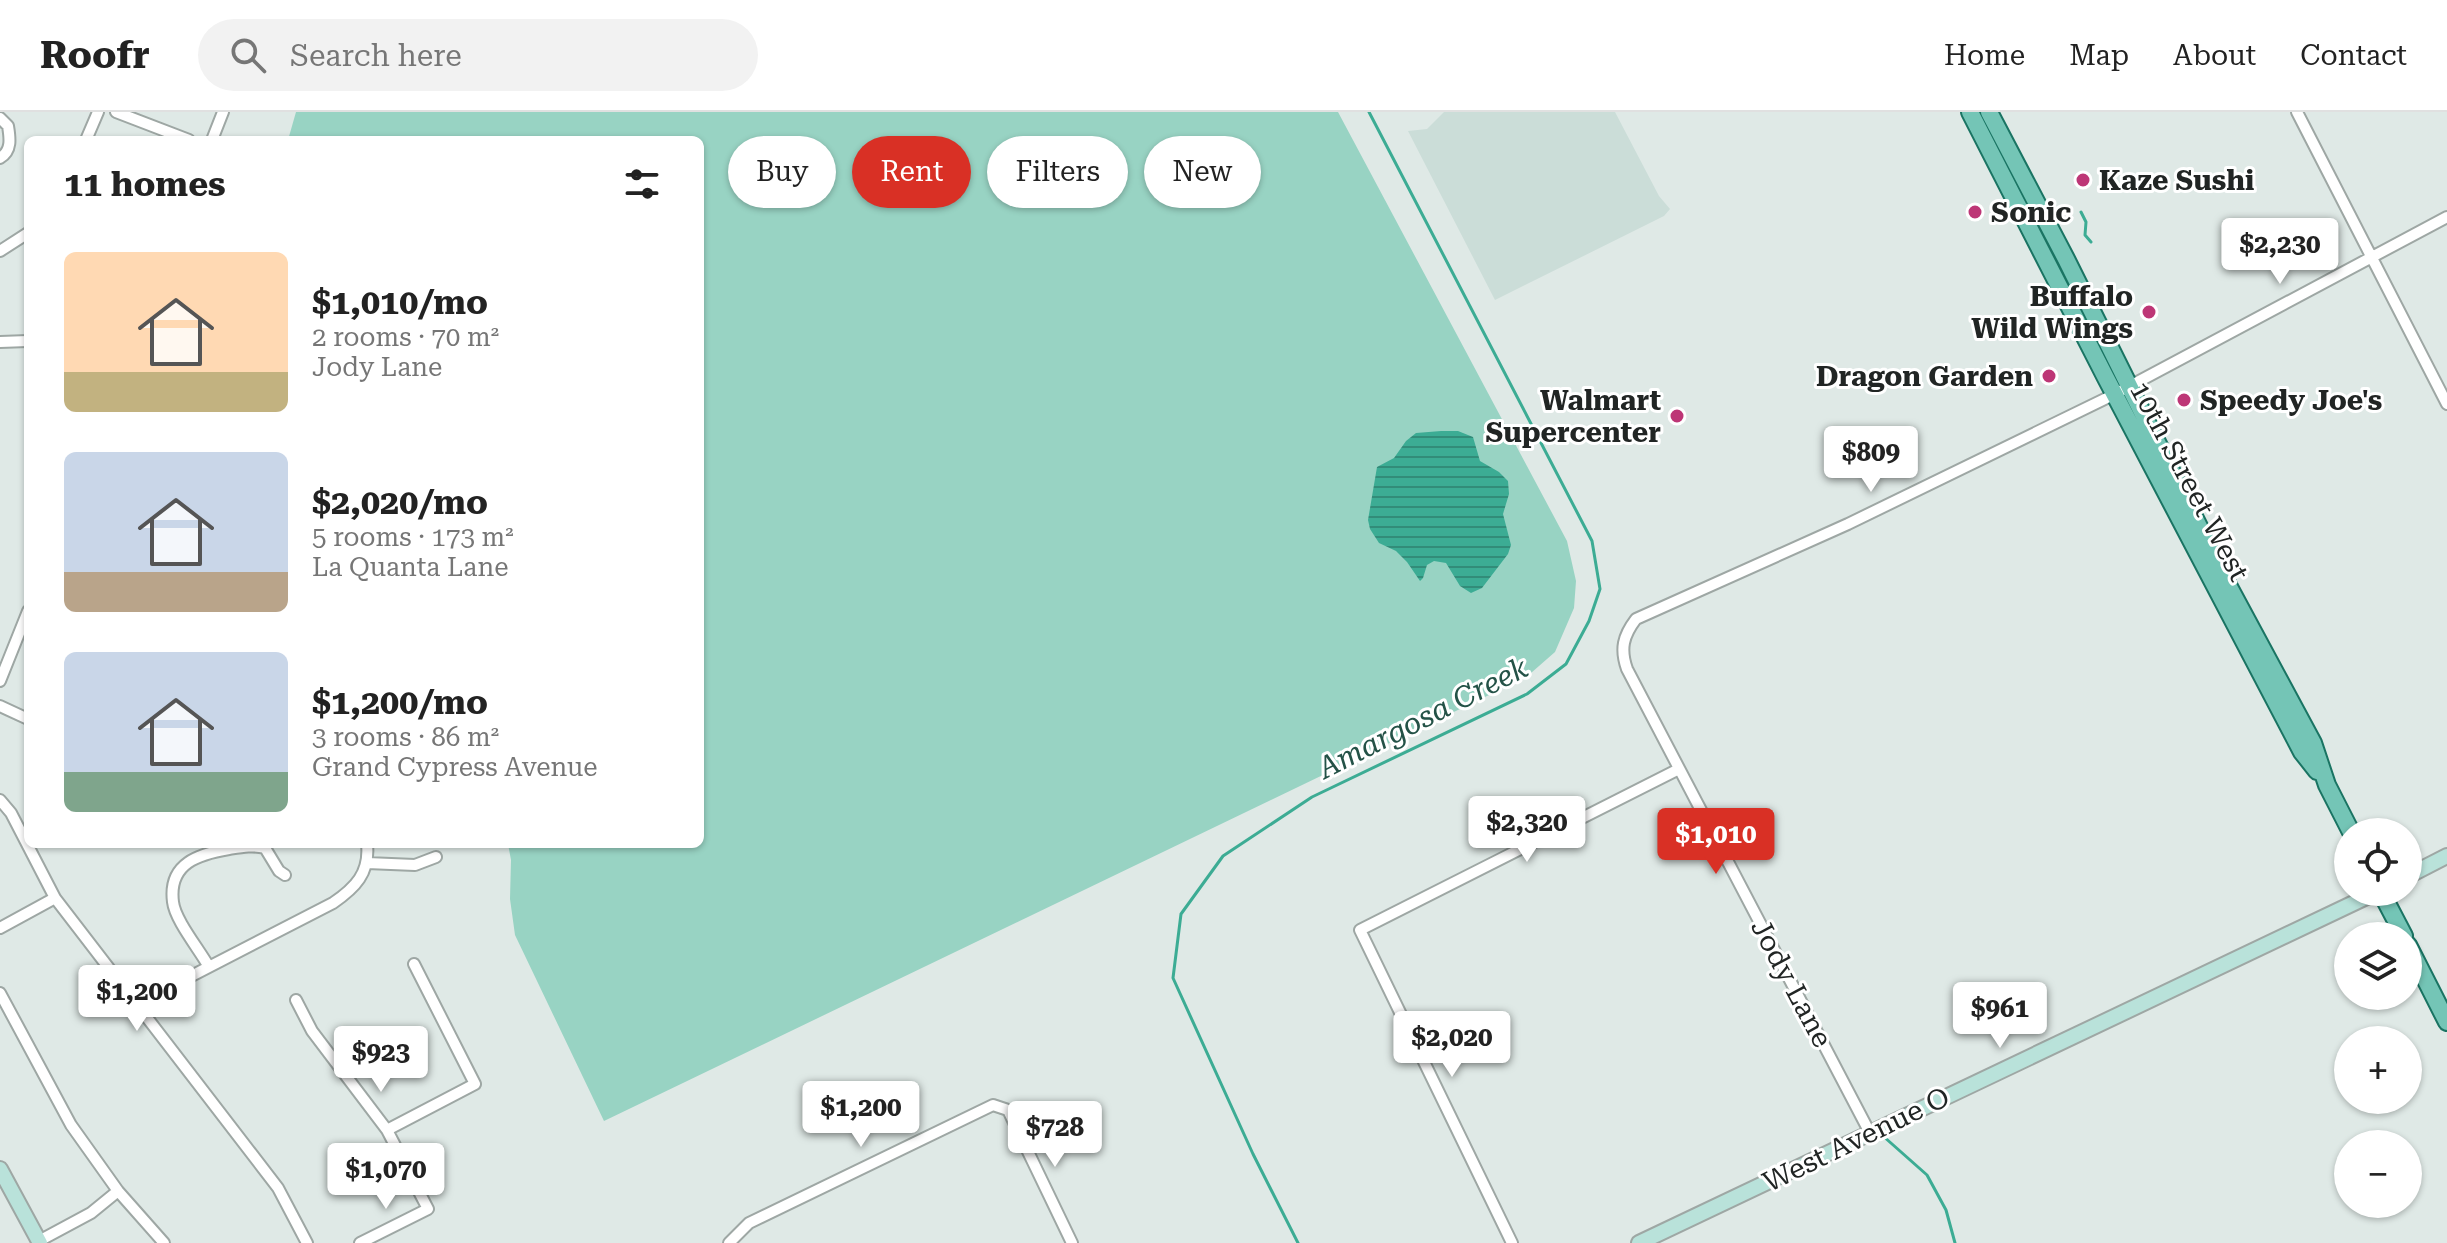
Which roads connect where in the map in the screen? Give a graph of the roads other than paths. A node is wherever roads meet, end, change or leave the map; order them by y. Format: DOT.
graph roads {
  1 [pos="98,112"];
  2 [pos="116,112"];
  3 [pos="223,112"];
  4 [pos="1970,112"];
  5 [pos="1989,112"];
  6 [pos="2297,112"];
  7 [pos="0,118"];
  8 [pos="88,136"];
  9 [pos="179,136"];
  10 [pos="214,136"];
  11 [pos="1987,145"];
  12 [pos="0,158"];
  13 [pos="2447,217"];
  14 [pos="2051,231"];
  15 [pos="24,236"];
  16 [pos="0,251"];
  17 [pos="2371,256"];
  18 [pos="24,341"];
  19 [pos="0,342"];
  20 [pos="2122,390"];
  21 [pos="2447,404"];
  22 [pos="24,622"];
  23 [pos="0,681"];
  24 [pos="0,706"];
  25 [pos="24,717"];
  26 [pos="1679,769"];
  27 [pos="0,800"];
  28 [pos="2344,818"];
  29 [pos="24,833"];
  30 [pos="33,848"];
  31 [pos="237,848"];
  32 [pos="265,848"];
  33 [pos="367,848"];
  34 [pos="2447,856"];
  35 [pos="436,857"];
  36 [pos="367,863"];
  37 [pos="2422,869"];
  38 [pos="285,875"];
  39 [pos="55,898"];
  40 [pos="2349,906"];
  41 [pos="0,928"];
  42 [pos="414,964"];
  43 [pos="209,967"];
  44 [pos="2422,973"];
  45 [pos="0,993"];
  46 [pos="296,1000"];
  47 [pos="141,1010"];
  48 [pos="2447,1022"];
  49 [pos="387,1130"];
  50 [pos="1870,1133"];
  51 [pos="0,1169"];
  52 [pos="118,1191"];
  53 [pos="39,1242"];
  54 [pos="164,1243"];
  55 [pos="307,1243"];
  56 [pos="360,1243"];
  57 [pos="729,1243"];
  58 [pos="1072,1243"];
  59 [pos="1512,1243"];
  60 [pos="1639,1243"];
  1 -- 8 [label="street"];
  2 -- 9 [label="street"];
  3 -- 10 [label="street"];
  4 -- 11 [label="main road, 10th Street West"];
  5 -- 14 [label="main road, 10th Street West"];
  6 -- 17 [label="street"];
  7 -- 12 [label="street"];
  11 -- 14 [label="main road"];
  11 -- 20 [label="main road, 10th Street West"];
  13 -- 17 [label="street"];
  14 -- 20 [label="main road, 10th Street West"];
  15 -- 16 [label="street"];
  17 -- 20 [label="street"];
  17 -- 21 [label="street"];
  18 -- 19 [label="street"];
  20 -- 26 [label="street, Jody Lane"];
  20 -- 28 [label="main road, 10th Street West"];
  22 -- 23 [label="street"];
  24 -- 25 [label="street"];
  26 -- 50 [label="street, Jody Lane"];
  26 -- 59 [label="street"];
  27 -- 29 [label="street"];
  30 -- 39 [label="street"];
  31 -- 43 [label="street"];
  32 -- 38 [label="street"];
  33 -- 36 [label="street"];
  34 -- 37 [label="main road"];
  35 -- 36 [label="street"];
  36 -- 43 [label="street"];
  39 -- 41 [label="street"];
  39 -- 47 [label="street"];
  40 -- 50 [label="main road, West Avenue O"];
  42 -- 49 [label="street"];
  43 -- 47 [label="street"];
  44 -- 48 [label="main road"];
  45 -- 52 [label="street"];
  46 -- 49 [label="street"];
  47 -- 55 [label="street"];
  49 -- 56 [label="street"];
  50 -- 60 [label="main road, West Avenue O"];
  51 -- 53 [label="main road"];
  52 -- 53 [label="street"];
  52 -- 54 [label="street"];
  57 -- 58 [label="street"];
}
